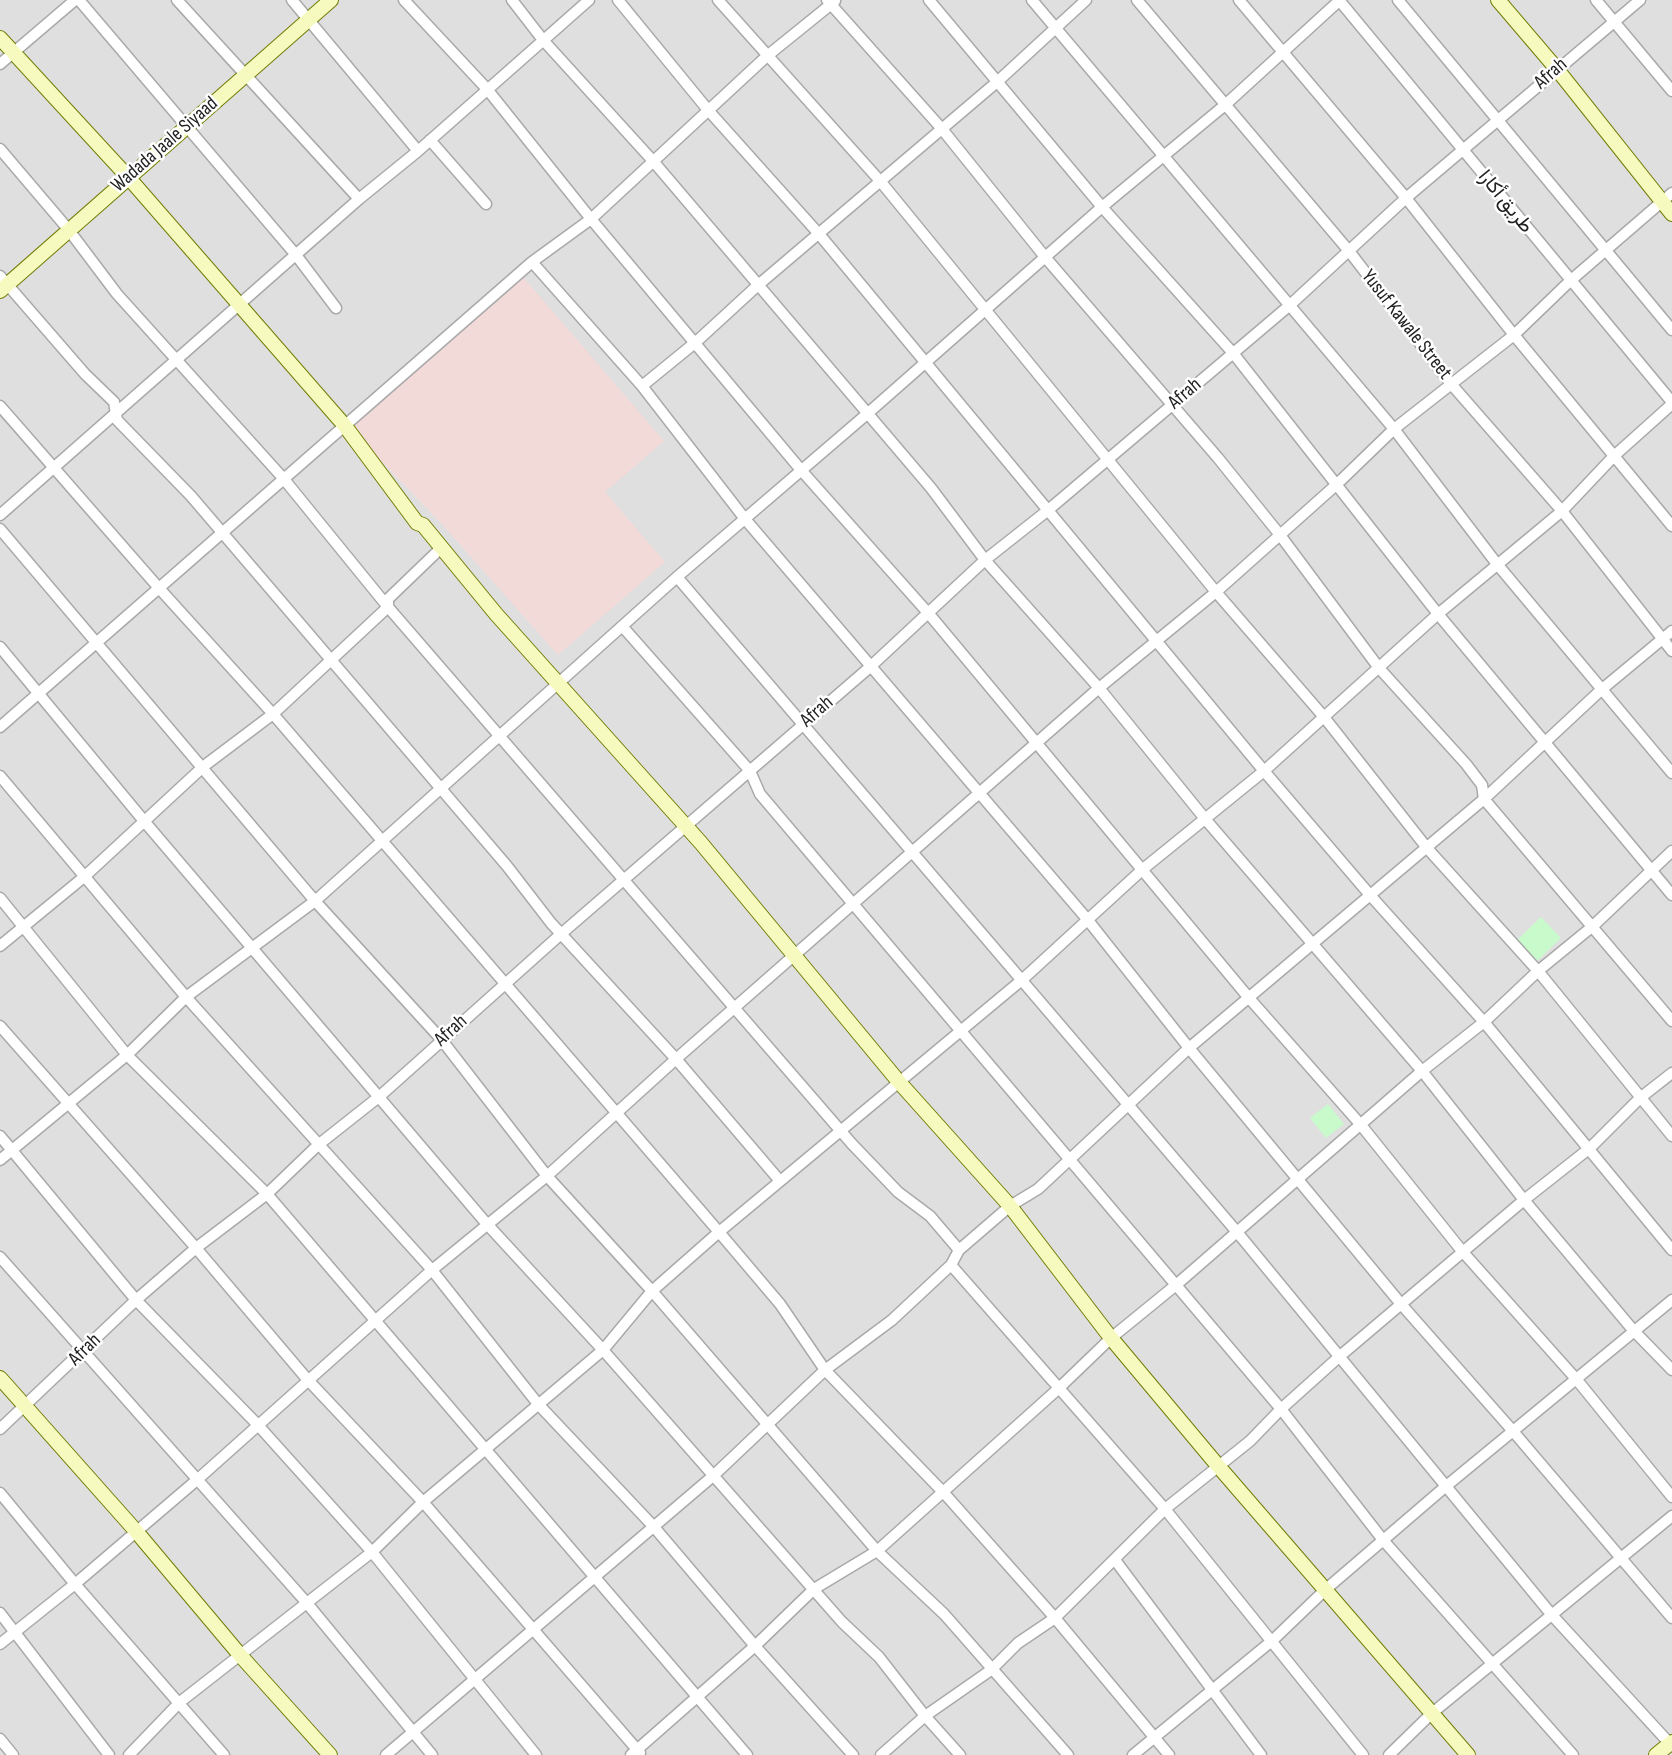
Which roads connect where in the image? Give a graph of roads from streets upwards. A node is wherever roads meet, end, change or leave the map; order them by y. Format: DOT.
graph roads {
  1 [pos="77,0"];
  2 [pos="177,0"];
  3 [pos="292,0"];
  4 [pos="331,0"];
  5 [pos="404,0"];
  6 [pos="512,0"];
  7 [pos="589,0"];
  8 [pos="618,0"];
  9 [pos="718,0"];
  10 [pos="929,0"];
  11 [pos="1032,0"];
  12 [pos="1086,0"];
  13 [pos="1137,0"];
  14 [pos="1239,0"];
  15 [pos="1339,0"];
  16 [pos="1398,0"];
  17 [pos="1498,0"];
  18 [pos="1596,0"];
  19 [pos="1640,0"];
  20 [pos="831,2"];
  21 [pos="309,19"];
  22 [pos="1615,22"];
  23 [pos="1055,27"];
  24 [pos="0,38"];
  25 [pos="543,40"];
  26 [pos="1282,53"];
  27 [pos="12,54"];
  28 [pos="767,56"];
  29 [pos="0,64"];
  30 [pos="1556,68"];
  31 [pos="246,75"];
  32 [pos="997,82"];
  33 [pos="487,89"];
  34 [pos="1672,91"];
  35 [pos="1225,105"];
  36 [pos="708,110"];
  37 [pos="1497,122"];
  38 [pos="188,128"];
  39 [pos="942,129"];
  40 [pos="430,140"];
  41 [pos="0,149"];
  42 [pos="1462,150"];
  43 [pos="418,151"];
  44 [pos="1162,156"];
  45 [pos="653,161"];
  46 [pos="128,177"];
  47 [pos="881,182"];
  48 [pos="1667,197"];
  49 [pos="1406,198"];
  50 [pos="359,199"];
  51 [pos="486,204"];
  52 [pos="1101,207"];
  53 [pos="1672,214"];
  54 [pos="591,219"];
  55 [pos="68,229"];
  56 [pos="819,234"];
  57 [pos="1605,250"];
  58 [pos="1349,251"];
  59 [pos="296,255"];
  60 [pos="1045,257"];
  61 [pos="532,262"];
  62 [pos="1570,281"];
  63 [pos="2,284"];
  64 [pos="757,286"];
  65 [pos="1290,305"];
  66 [pos="238,306"];
  67 [pos="336,308"];
  68 [pos="985,312"];
  69 [pos="1672,330"];
  70 [pos="1514,334"];
  71 [pos="696,342"];
  72 [pos="1233,353"];
  73 [pos="176,360"];
  74 [pos="924,362"];
  75 [pos="1452,385"];
  76 [pos="642,386"];
  77 [pos="1672,403"];
  78 [pos="1172,405"];
  79 [pos="0,406"];
  80 [pos="116,413"];
  81 [pos="867,414"];
  82 [pos="345,426"];
  83 [pos="1394,429"];
  84 [pos="1614,456"];
  85 [pos="1108,459"];
  86 [pos="56,468"];
  87 [pos="801,470"];
  88 [pos="283,478"];
  89 [pos="1336,485"];
  90 [pos="1047,511"];
  91 [pos="1562,511"];
  92 [pos="0,515"];
  93 [pos="746,519"];
  94 [pos="1672,526"];
  95 [pos="0,529"];
  96 [pos="222,533"];
  97 [pos="1280,535"];
  98 [pos="441,548"];
  99 [pos="984,560"];
  100 [pos="1497,564"];
  101 [pos="677,576"];
  102 [pos="158,587"];
  103 [pos="1216,592"];
  104 [pos="388,608"];
  105 [pos="929,614"];
  106 [pos="1438,614"];
  107 [pos="622,626"];
  108 [pos="1672,631"];
  109 [pos="1662,640"];
  110 [pos="1156,642"];
  111 [pos="95,643"];
  112 [pos="0,647"];
  113 [pos="1672,651"];
  114 [pos="329,661"];
  115 [pos="870,667"];
  116 [pos="1379,668"];
  117 [pos="558,683"];
  118 [pos="1100,688"];
  119 [pos="1601,690"];
  120 [pos="38,692"];
  121 [pos="273,714"];
  122 [pos="1324,717"];
  123 [pos="803,724"];
  124 [pos="0,727"];
  125 [pos="499,736"];
  126 [pos="1037,743"];
  127 [pos="1546,744"];
  128 [pos="204,766"];
  129 [pos="750,771"];
  130 [pos="1264,771"];
  131 [pos="1672,773"];
  132 [pos="0,776"];
  133 [pos="440,789"];
  134 [pos="979,793"];
  135 [pos="1484,799"];
  136 [pos="1206,820"];
  137 [pos="144,821"];
  138 [pos="686,826"];
  139 [pos="382,841"];
  140 [pos="1427,848"];
  141 [pos="914,851"];
  142 [pos="1672,851"];
  143 [pos="1143,869"];
  144 [pos="1652,871"];
  145 [pos="84,877"];
  146 [pos="624,879"];
  147 [pos="1370,895"];
  148 [pos="1672,895"];
  149 [pos="0,898"];
  150 [pos="315,901"];
  151 [pos="854,903"];
  152 [pos="1087,919"];
  153 [pos="24,925"];
  154 [pos="1593,926"];
  155 [pos="561,934"];
  156 [pos="1313,945"];
  157 [pos="0,946"];
  158 [pos="255,948"];
  159 [pos="795,955"];
  160 [pos="1538,971"];
  161 [pos="1023,979"];
  162 [pos="504,984"];
  163 [pos="186,997"];
  164 [pos="1249,998"];
  165 [pos="735,1007"];
  166 [pos="1672,1021"];
  167 [pos="1484,1022"];
  168 [pos="0,1026"];
  169 [pos="962,1030"];
  170 [pos="441,1040"];
  171 [pos="1189,1048"];
  172 [pos="127,1055"];
  173 [pos="676,1059"];
  174 [pos="1422,1071"];
  175 [pos="1672,1073"];
  176 [pos="899,1082"];
  177 [pos="380,1096"];
  178 [pos="1640,1098"];
  179 [pos="1129,1105"];
  180 [pos="69,1106"];
  181 [pos="618,1113"];
  182 [pos="1361,1125"];
  183 [pos="842,1130"];
  184 [pos="0,1136"];
  185 [pos="1672,1136"];
  186 [pos="318,1145"];
  187 [pos="1590,1148"];
  188 [pos="11,1149"];
  189 [pos="1069,1158"];
  190 [pos="0,1160"];
  191 [pos="547,1176"];
  192 [pos="1297,1179"];
  193 [pos="780,1181"];
  194 [pos="267,1194"];
  195 [pos="1524,1200"];
  196 [pos="1010,1206"];
  197 [pos="486,1223"];
  198 [pos="719,1232"];
  199 [pos="1237,1232"];
  200 [pos="196,1248"];
  201 [pos="959,1250"];
  202 [pos="1672,1250"];
  203 [pos="1462,1251"];
  204 [pos="0,1257"];
  205 [pos="951,1264"];
  206 [pos="432,1270"];
  207 [pos="1176,1286"];
  208 [pos="652,1291"];
  209 [pos="136,1300"];
  210 [pos="1672,1300"];
  211 [pos="1401,1304"];
  212 [pos="374,1320"];
  213 [pos="1633,1330"];
  214 [pos="1111,1338"];
  215 [pos="603,1350"];
  216 [pos="84,1351"];
  217 [pos="1340,1356"];
  218 [pos="825,1370"];
  219 [pos="1672,1370"];
  220 [pos="0,1378"];
  221 [pos="307,1379"];
  222 [pos="1577,1380"];
  223 [pos="1058,1389"];
  224 [pos="538,1404"];
  225 [pos="25,1407"];
  226 [pos="1281,1409"];
  227 [pos="257,1424"];
  228 [pos="768,1425"];
  229 [pos="0,1429"];
  230 [pos="1512,1430"];
  231 [pos="484,1451"];
  232 [pos="1219,1467"];
  233 [pos="713,1476"];
  234 [pos="198,1479"];
  235 [pos="1445,1487"];
  236 [pos="0,1493"];
  237 [pos="944,1493"];
  238 [pos="1672,1497"];
  239 [pos="423,1502"];
  240 [pos="1165,1509"];
  241 [pos="1672,1516"];
  242 [pos="654,1527"];
  243 [pos="135,1530"];
  244 [pos="1383,1540"];
  245 [pos="877,1551"];
  246 [pos="372,1552"];
  247 [pos="1115,1560"];
  248 [pos="1621,1560"];
  249 [pos="594,1578"];
  250 [pos="75,1584"];
  251 [pos="814,1589"];
  252 [pos="1325,1590"];
  253 [pos="306,1602"];
  254 [pos="0,1613"];
  255 [pos="1551,1614"];
  256 [pos="1055,1618"];
  257 [pos="1672,1618"];
  258 [pos="531,1629"];
  259 [pos="15,1631"];
  260 [pos="1273,1640"];
  261 [pos="0,1644"];
  262 [pos="755,1646"];
  263 [pos="240,1655"];
  264 [pos="1493,1662"];
  265 [pos="991,1670"];
  266 [pos="475,1677"];
  267 [pos="1212,1691"];
  268 [pos="695,1697"];
  269 [pos="180,1702"];
  270 [pos="1431,1714"];
  271 [pos="925,1716"];
  272 [pos="413,1732"];
  273 [pos="1153,1736"];
  274 [pos="0,1739"];
  275 [pos="1671,1744"];
  276 [pos="637,1753"];
  277 [pos="13,1755"];
  278 [pos="109,1755"];
  279 [pos="129,1755"];
  280 [pos="224,1755"];
  281 [pos="330,1755"];
  282 [pos="386,1755"];
  283 [pos="432,1755"];
  284 [pos="536,1755"];
  285 [pos="747,1755"];
  286 [pos="853,1755"];
  287 [pos="881,1755"];
  288 [pos="960,1755"];
  289 [pos="1068,1755"];
  290 [pos="1133,1755"];
  291 [pos="1169,1755"];
  292 [pos="1261,1755"];
  293 [pos="1363,1755"];
  294 [pos="1389,1755"];
  295 [pos="1468,1755"];
  296 [pos="1573,1755"];
  297 [pos="1656,1755"];
  1 -- 27 [label="street"];
  1 -- 38 [label="street"];
  2 -- 31 [label="street"];
  3 -- 21 [label="street"];
  4 -- 21 [label="street, Wadada Jaale Siyaad"];
  5 -- 33 [label="street"];
  6 -- 25 [label="street"];
  7 -- 25 [label="street"];
  8 -- 36 [label="street"];
  9 -- 28 [label="street"];
  10 -- 32 [label="street"];
  11 -- 23 [label="street"];
  12 -- 23 [label="street"];
  13 -- 35 [label="street, Yusuf Kawale Street"];
  14 -- 26 [label="street"];
  15 -- 26 [label="street"];
  15 -- 42 [label="street, طريق أكارا"];
  16 -- 37 [label="street"];
  17 -- 30 [label="street"];
  18 -- 22 [label="street"];
  19 -- 22 [label="street, Afrah"];
  20 -- 28 [label="street"];
  20 -- 39 [label="street"];
  21 -- 31 [label="street, Wadada Jaale Siyaad"];
  21 -- 43 [label="street"];
  22 -- 30 [label="street, Afrah"];
  22 -- 34 [label="street"];
  23 -- 32 [label="street"];
  23 -- 44 [label="street"];
  24 -- 27 [label="street"];
  25 -- 33 [label="street"];
  25 -- 45 [label="street"];
  26 -- 35 [label="street"];
  26 -- 49 [label="street"];
  27 -- 29 [label="street"];
  27 -- 46 [label="street"];
  28 -- 36 [label="street"];
  28 -- 47 [label="street"];
  30 -- 37 [label="street, Afrah"];
  30 -- 48 [label="street"];
  31 -- 38 [label="street, Wadada Jaale Siyaad"];
  31 -- 50 [label="street"];
  32 -- 39 [label="street"];
  32 -- 52 [label="street"];
  33 -- 40 [label="street"];
  33 -- 54 [label="street"];
  35 -- 44 [label="street"];
  35 -- 58 [label="street, Yusuf Kawale Street"];
  36 -- 45 [label="street"];
  36 -- 56 [label="street"];
  37 -- 42 [label="street, Afrah"];
  37 -- 57 [label="street"];
  38 -- 46 [label="street, Wadada Jaale Siyaad"];
  38 -- 59 [label="street"];
  39 -- 47 [label="street"];
  39 -- 60 [label="street"];
  40 -- 43 [label="street"];
  40 -- 51 [label="street"];
  41 -- 55 [label="street"];
  42 -- 49 [label="street, Afrah"];
  42 -- 62 [label="street, طريق أكارا"];
  43 -- 50 [label="street"];
  44 -- 52 [label="street"];
  44 -- 65 [label="street"];
  45 -- 54 [label="street"];
  45 -- 64 [label="street"];
  46 -- 55 [label="street, Wadada Jaale Siyaad"];
  46 -- 66 [label="street"];
  47 -- 56 [label="street"];
  47 -- 68 [label="street"];
  48 -- 53 [label="street"];
  48 -- 57 [label="street"];
  49 -- 58 [label="street, Afrah"];
  49 -- 70 [label="street"];
  50 -- 59 [label="street"];
  52 -- 60 [label="street"];
  52 -- 72 [label="street"];
  54 -- 61 [label="street"];
  54 -- 71 [label="street"];
  55 -- 63 [label="street, Wadada Jaale Siyaad"];
  55 -- 73 [label="street"];
  56 -- 64 [label="street"];
  56 -- 74 [label="street"];
  57 -- 62 [label="street"];
  57 -- 69 [label="street"];
  58 -- 65 [label="street, Afrah"];
  58 -- 75 [label="street, Yusuf Kawale Street"];
  59 -- 66 [label="street"];
  59 -- 67 [label="street"];
  60 -- 68 [label="street"];
  60 -- 78 [label="street"];
  61 -- 76 [label="street"];
  61 -- 82 [label="street"];
  62 -- 70 [label="street"];
  62 -- 77 [label="street, طريق أكارا"];
  63 -- 80 [label="street"];
  64 -- 71 [label="street"];
  64 -- 81 [label="street"];
  65 -- 72 [label="street, Afrah"];
  65 -- 83 [label="street"];
  66 -- 73 [label="street"];
  66 -- 82 [label="street"];
  68 -- 74 [label="street"];
  68 -- 85 [label="street"];
  70 -- 75 [label="street"];
  70 -- 84 [label="street"];
  71 -- 76 [label="street"];
  71 -- 87 [label="street"];
  72 -- 78 [label="street, Afrah"];
  72 -- 89 [label="street"];
  73 -- 80 [label="street"];
  73 -- 88 [label="street"];
  74 -- 81 [label="street"];
  74 -- 90 [label="street"];
  75 -- 83 [label="street"];
  75 -- 91 [label="street, Yusuf Kawale Street"];
  76 -- 93 [label="street"];
  77 -- 84 [label="street"];
  78 -- 85 [label="street, Afrah"];
  78 -- 97 [label="street"];
  79 -- 86 [label="street"];
  80 -- 86 [label="street"];
  80 -- 96 [label="street"];
  81 -- 87 [label="street"];
  81 -- 99 [label="street"];
  82 -- 88 [label="street"];
  82 -- 98 [label="street"];
  83 -- 89 [label="street"];
  83 -- 100 [label="street"];
  84 -- 91 [label="street"];
  84 -- 94 [label="street"];
  85 -- 90 [label="street, Afrah"];
  85 -- 103 [label="street"];
  86 -- 92 [label="street"];
  86 -- 102 [label="street"];
  87 -- 93 [label="street"];
  87 -- 105 [label="street"];
  88 -- 96 [label="street"];
  88 -- 104 [label="street"];
  89 -- 97 [label="street"];
  89 -- 106 [label="street"];
  90 -- 99 [label="street, Afrah"];
  90 -- 110 [label="street"];
  91 -- 100 [label="street"];
  91 -- 109 [label="street, Yusuf Kawale Street"];
  93 -- 101 [label="street"];
  93 -- 115 [label="street"];
  95 -- 111 [label="street"];
  96 -- 102 [label="street"];
  96 -- 114 [label="street"];
  97 -- 103 [label="street"];
  97 -- 116 [label="street"];
  98 -- 104 [label="street"];
  98 -- 117 [label="street"];
  99 -- 105 [label="street, Afrah"];
  99 -- 118 [label="street"];
  100 -- 106 [label="street"];
  100 -- 119 [label="street"];
  101 -- 107 [label="street"];
  101 -- 123 [label="street"];
  102 -- 111 [label="street"];
  102 -- 121 [label="street"];
  103 -- 110 [label="street"];
  103 -- 122 [label="street"];
  104 -- 114 [label="street"];
  104 -- 125 [label="street"];
  105 -- 115 [label="street, Afrah"];
  105 -- 126 [label="street"];
  106 -- 116 [label="street"];
  106 -- 127 [label="street"];
  107 -- 117 [label="street"];
  107 -- 129 [label="street"];
  108 -- 109 [label="street"];
  109 -- 113 [label="street, Yusuf Kawale Street"];
  109 -- 119 [label="street"];
  110 -- 118 [label="street"];
  110 -- 130 [label="street"];
  111 -- 120 [label="street"];
  111 -- 128 [label="street"];
  112 -- 120 [label="street"];
  114 -- 121 [label="street"];
  114 -- 133 [label="street"];
  115 -- 123 [label="street, Afrah"];
  115 -- 134 [label="street"];
  116 -- 122 [label="street"];
  116 -- 135 [label="street"];
  117 -- 125 [label="street"];
  117 -- 138 [label="street"];
  118 -- 126 [label="street"];
  118 -- 136 [label="street"];
  119 -- 127 [label="street"];
  119 -- 131 [label="street"];
  120 -- 124 [label="street"];
  120 -- 137 [label="street"];
  121 -- 128 [label="street"];
  121 -- 139 [label="street"];
  122 -- 130 [label="street"];
  122 -- 140 [label="street"];
  123 -- 129 [label="street, Afrah"];
  123 -- 141 [label="street"];
  125 -- 133 [label="street"];
  125 -- 146 [label="street"];
  126 -- 134 [label="street"];
  126 -- 143 [label="street"];
  127 -- 135 [label="street"];
  127 -- 144 [label="street"];
  128 -- 137 [label="street"];
  128 -- 150 [label="street"];
  129 -- 138 [label="street, Afrah"];
  129 -- 151 [label="street"];
  130 -- 136 [label="street"];
  130 -- 147 [label="street"];
  132 -- 145 [label="street"];
  133 -- 139 [label="street"];
  133 -- 155 [label="street"];
  134 -- 141 [label="street"];
  134 -- 152 [label="street"];
  135 -- 140 [label="street"];
  135 -- 154 [label="street"];
  136 -- 143 [label="street"];
  136 -- 156 [label="street"];
  137 -- 145 [label="street"];
  137 -- 158 [label="street"];
  138 -- 146 [label="street, Afrah"];
  138 -- 159 [label="street"];
  139 -- 150 [label="street"];
  139 -- 162 [label="street"];
  140 -- 147 [label="street"];
  140 -- 160 [label="street"];
  141 -- 151 [label="street"];
  141 -- 161 [label="street"];
  142 -- 144 [label="street"];
  143 -- 152 [label="street"];
  143 -- 164 [label="street"];
  144 -- 148 [label="street"];
  144 -- 154 [label="street"];
  145 -- 153 [label="street"];
  145 -- 163 [label="street"];
  146 -- 155 [label="street, Afrah"];
  146 -- 165 [label="street"];
  147 -- 156 [label="street"];
  147 -- 167 [label="street"];
  149 -- 153 [label="street"];
  150 -- 158 [label="street"];
  150 -- 170 [label="street"];
  151 -- 159 [label="street"];
  151 -- 169 [label="street"];
  152 -- 161 [label="street"];
  152 -- 171 [label="street"];
  153 -- 157 [label="street"];
  153 -- 172 [label="street"];
  154 -- 160 [label="street"];
  154 -- 166 [label="street"];
  155 -- 162 [label="street, Afrah"];
  155 -- 173 [label="street"];
  156 -- 164 [label="street"];
  156 -- 174 [label="street"];
  158 -- 163 [label="street"];
  158 -- 177 [label="street"];
  159 -- 165 [label="street"];
  159 -- 176 [label="street"];
  160 -- 167 [label="street"];
  160 -- 178 [label="street"];
  161 -- 169 [label="street"];
  161 -- 179 [label="street"];
  162 -- 170 [label="street, Afrah"];
  162 -- 181 [label="street"];
  163 -- 172 [label="street"];
  163 -- 186 [label="street"];
  164 -- 171 [label="street"];
  164 -- 182 [label="street"];
  165 -- 173 [label="street"];
  165 -- 183 [label="street"];
  167 -- 174 [label="street"];
  167 -- 187 [label="street"];
  168 -- 180 [label="street"];
  169 -- 176 [label="street"];
  169 -- 189 [label="street"];
  170 -- 177 [label="street, Afrah"];
  170 -- 191 [label="street"];
  171 -- 179 [label="street"];
  171 -- 192 [label="street"];
  172 -- 180 [label="street"];
  172 -- 194 [label="street"];
  173 -- 181 [label="street"];
  173 -- 193 [label="street"];
  174 -- 182 [label="street"];
  174 -- 195 [label="street"];
  175 -- 178 [label="street"];
  176 -- 183 [label="street"];
  176 -- 196 [label="street"];
  177 -- 186 [label="street, Afrah"];
  177 -- 197 [label="street"];
  178 -- 185 [label="street"];
  178 -- 187 [label="street"];
  179 -- 189 [label="street"];
  179 -- 199 [label="street"];
  180 -- 188 [label="street"];
  180 -- 200 [label="street"];
  181 -- 191 [label="street"];
  181 -- 198 [label="street"];
  182 -- 192 [label="street"];
  182 -- 203 [label="street"];
  183 -- 193 [label="street"];
  183 -- 201 [label="street"];
  184 -- 188 [label="street"];
  186 -- 194 [label="street, Afrah"];
  186 -- 206 [label="street"];
  187 -- 195 [label="street"];
  187 -- 202 [label="street"];
  188 -- 190 [label="street"];
  188 -- 209 [label="street"];
  189 -- 196 [label="street"];
  189 -- 207 [label="street"];
  191 -- 197 [label="street"];
  191 -- 208 [label="street"];
  192 -- 199 [label="street"];
  192 -- 211 [label="street"];
  193 -- 198 [label="street"];
  194 -- 200 [label="street, Afrah"];
  194 -- 212 [label="street"];
  195 -- 203 [label="street"];
  195 -- 213 [label="street"];
  196 -- 201 [label="street"];
  196 -- 214 [label="street"];
  197 -- 206 [label="street"];
  197 -- 215 [label="street"];
  198 -- 208 [label="street"];
  198 -- 218 [label="street"];
  199 -- 207 [label="street"];
  199 -- 217 [label="street"];
  200 -- 209 [label="street, Afrah"];
  200 -- 221 [label="street"];
  201 -- 205 [label="street"];
  203 -- 211 [label="street"];
  203 -- 222 [label="street"];
  204 -- 216 [label="street"];
  205 -- 218 [label="street"];
  205 -- 223 [label="street"];
  206 -- 212 [label="street"];
  206 -- 224 [label="street"];
  207 -- 214 [label="street"];
  207 -- 226 [label="street"];
  208 -- 215 [label="street"];
  208 -- 228 [label="street"];
  209 -- 216 [label="street, Afrah"];
  209 -- 227 [label="street"];
  210 -- 213 [label="street"];
  211 -- 217 [label="street"];
  211 -- 230 [label="street"];
  212 -- 221 [label="street"];
  212 -- 231 [label="street"];
  213 -- 219 [label="street"];
  213 -- 222 [label="street"];
  214 -- 223 [label="street"];
  214 -- 232 [label="street"];
  215 -- 224 [label="street"];
  215 -- 233 [label="street"];
  216 -- 225 [label="street, Afrah"];
  216 -- 234 [label="street"];
  217 -- 226 [label="street"];
  217 -- 235 [label="street"];
  218 -- 228 [label="street"];
  218 -- 237 [label="street"];
  220 -- 225 [label="street"];
  221 -- 227 [label="street"];
  221 -- 239 [label="street"];
  222 -- 230 [label="street"];
  222 -- 238 [label="street"];
  223 -- 237 [label="street"];
  223 -- 240 [label="street"];
  224 -- 231 [label="street"];
  224 -- 242 [label="street"];
  225 -- 229 [label="street, Afrah"];
  225 -- 243 [label="street"];
  226 -- 232 [label="street"];
  226 -- 244 [label="street"];
  227 -- 234 [label="street"];
  227 -- 246 [label="street"];
  228 -- 233 [label="street"];
  228 -- 245 [label="street"];
  230 -- 235 [label="street"];
  230 -- 248 [label="street"];
  231 -- 239 [label="street"];
  231 -- 249 [label="street"];
  232 -- 240 [label="street"];
  232 -- 252 [label="street"];
  233 -- 242 [label="street"];
  233 -- 251 [label="street"];
  234 -- 243 [label="street"];
  234 -- 253 [label="street"];
  235 -- 244 [label="street"];
  235 -- 255 [label="street"];
  236 -- 250 [label="street"];
  237 -- 245 [label="street"];
  237 -- 256 [label="street"];
  239 -- 246 [label="street"];
  239 -- 258 [label="street"];
  240 -- 247 [label="street"];
  240 -- 260 [label="street"];
  241 -- 248 [label="street"];
  242 -- 249 [label="street"];
  242 -- 262 [label="street"];
  243 -- 250 [label="street"];
  243 -- 263 [label="street"];
  244 -- 252 [label="street"];
  244 -- 264 [label="street"];
  245 -- 251 [label="street"];
  245 -- 265 [label="street"];
  246 -- 253 [label="street"];
  246 -- 266 [label="street"];
  247 -- 256 [label="street"];
  247 -- 267 [label="street"];
  248 -- 255 [label="street"];
  248 -- 257 [label="street"];
  249 -- 258 [label="street"];
  249 -- 268 [label="street"];
  250 -- 259 [label="street"];
  250 -- 269 [label="street"];
  251 -- 262 [label="street"];
  251 -- 271 [label="street"];
  252 -- 260 [label="street"];
  252 -- 270 [label="street"];
  253 -- 263 [label="street"];
  253 -- 272 [label="street"];
  254 -- 259 [label="street"];
  255 -- 264 [label="street"];
  255 -- 275 [label="street"];
  256 -- 265 [label="street"];
  256 -- 273 [label="street"];
  258 -- 266 [label="street"];
  258 -- 276 [label="street"];
  259 -- 261 [label="street"];
  259 -- 278 [label="street"];
  260 -- 267 [label="street"];
  260 -- 293 [label="street"];
  262 -- 268 [label="street"];
  262 -- 286 [label="street"];
  263 -- 269 [label="street"];
  263 -- 281 [label="street"];
  264 -- 270 [label="street"];
  264 -- 296 [label="street"];
  265 -- 271 [label="street"];
  265 -- 289 [label="street"];
  266 -- 272 [label="street"];
  266 -- 284 [label="street"];
  267 -- 273 [label="street"];
  267 -- 292 [label="street"];
  268 -- 276 [label="street"];
  268 -- 285 [label="street"];
  269 -- 279 [label="street"];
  269 -- 280 [label="street"];
  270 -- 294 [label="street"];
  270 -- 295 [label="street"];
  271 -- 287 [label="street"];
  271 -- 288 [label="street"];
  272 -- 282 [label="street"];
  272 -- 283 [label="street"];
  273 -- 290 [label="street"];
  273 -- 291 [label="street"];
  274 -- 277 [label="street"];
  275 -- 297 [label="street"];
}
